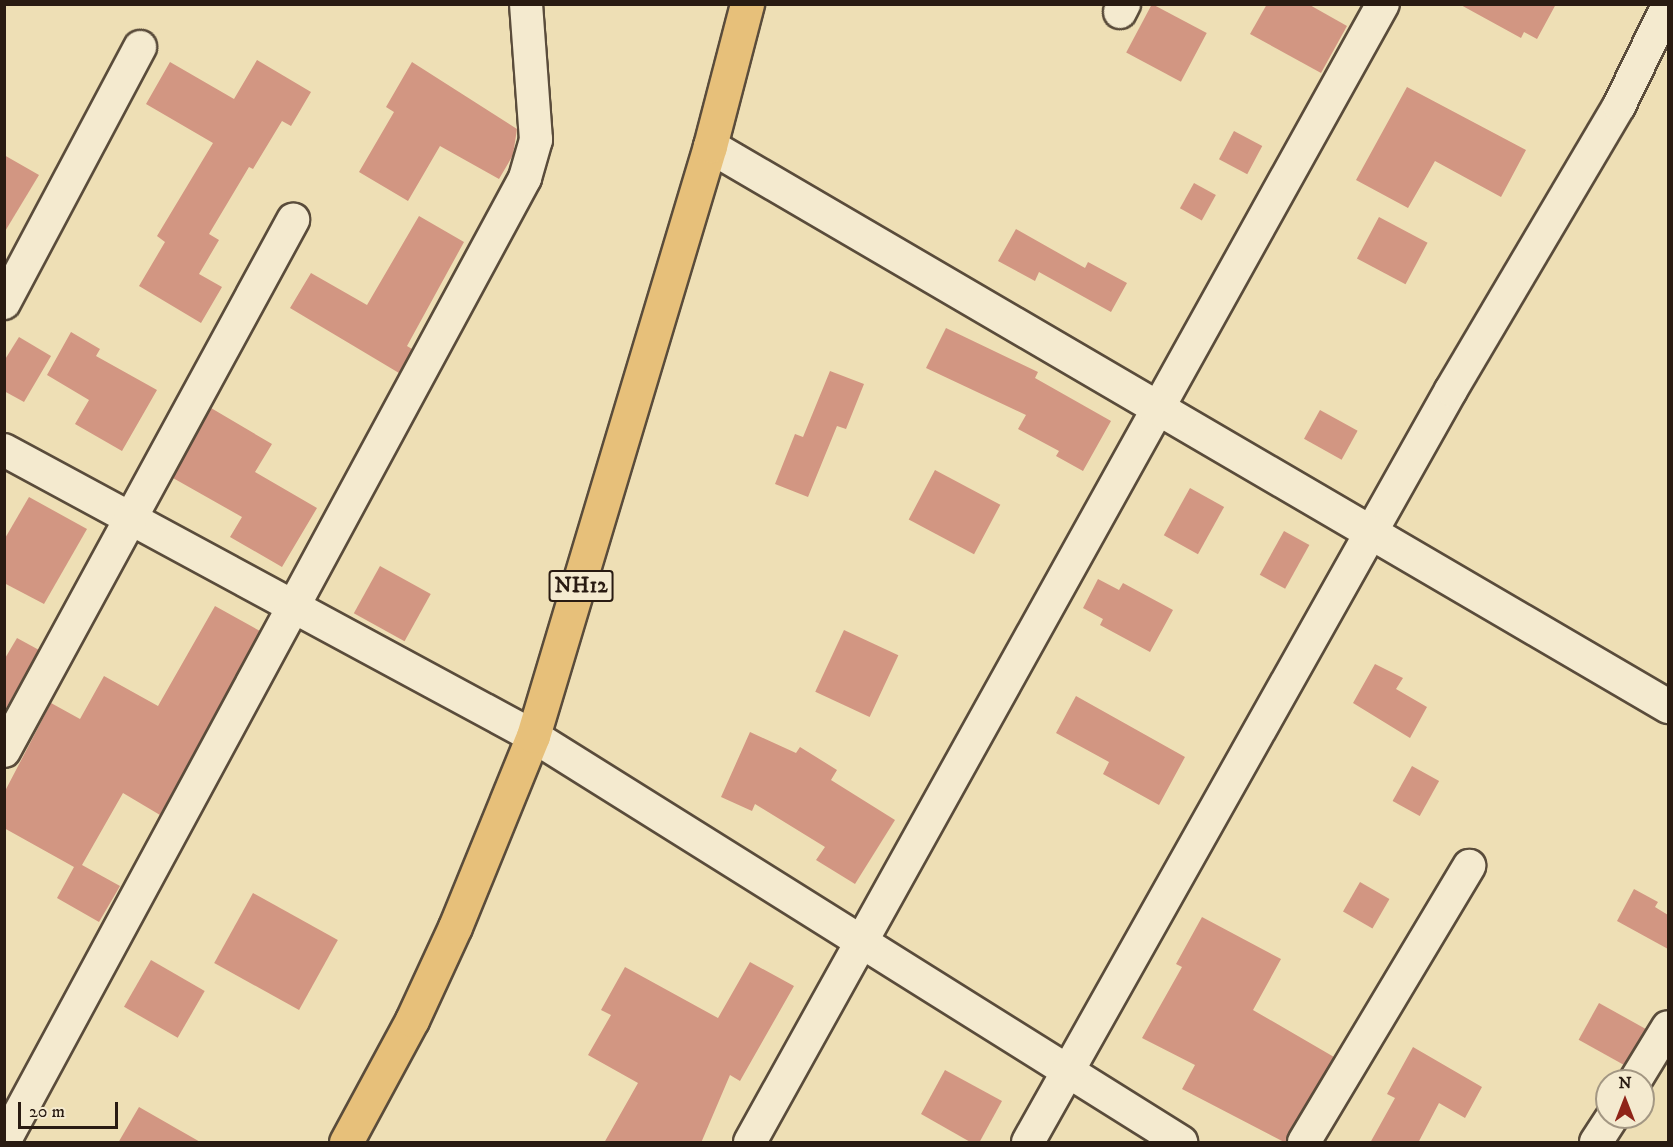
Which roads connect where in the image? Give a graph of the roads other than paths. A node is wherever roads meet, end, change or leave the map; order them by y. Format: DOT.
graph roads {
  1 [pos="526,4"];
  2 [pos="747,4"];
  3 [pos="1383,4"];
  4 [pos="1668,5"];
  5 [pos="140,47"];
  6 [pos="710,146"];
  7 [pos="293,220"];
  8 [pos="4,303"];
  9 [pos="1160,409"];
  10 [pos="4,450"];
  11 [pos="130,519"];
  12 [pos="1371,533"];
  13 [pos="293,606"];
  14 [pos="1668,706"];
  15 [pos="533,736"];
  16 [pos="4,751"];
  17 [pos="1469,866"];
  18 [pos="861,944"];
  19 [pos="1668,1027"];
  20 [pos="1642,1069"];
  21 [pos="1068,1075"];
  22 [pos="1605,1129"];
  23 [pos="4,1142"];
  24 [pos="346,1143"];
  25 [pos="750,1143"];
  26 [pos="1028,1143"];
  27 [pos="1181,1143"];
  28 [pos="1304,1143"];
  29 [pos="1596,1143"];
  1 -- 13 [label="street"];
  2 -- 6 [label="highway, NH12"];
  3 -- 9 [label="street"];
  4 -- 12 [label="street"];
  5 -- 8 [label="street"];
  6 -- 9 [label="street"];
  6 -- 15 [label="highway, NH12"];
  7 -- 11 [label="street"];
  9 -- 12 [label="street"];
  9 -- 18 [label="street"];
  10 -- 11 [label="street"];
  11 -- 13 [label="street"];
  11 -- 16 [label="street"];
  12 -- 14 [label="street"];
  12 -- 21 [label="street"];
  13 -- 15 [label="street"];
  13 -- 23 [label="street"];
  15 -- 18 [label="street"];
  15 -- 24 [label="highway, NH12"];
  17 -- 28 [label="street"];
  18 -- 21 [label="street"];
  18 -- 25 [label="street"];
  19 -- 20 [label="street"];
  21 -- 26 [label="street"];
  21 -- 27 [label="street"];
  22 -- 29 [label="street"];
}
